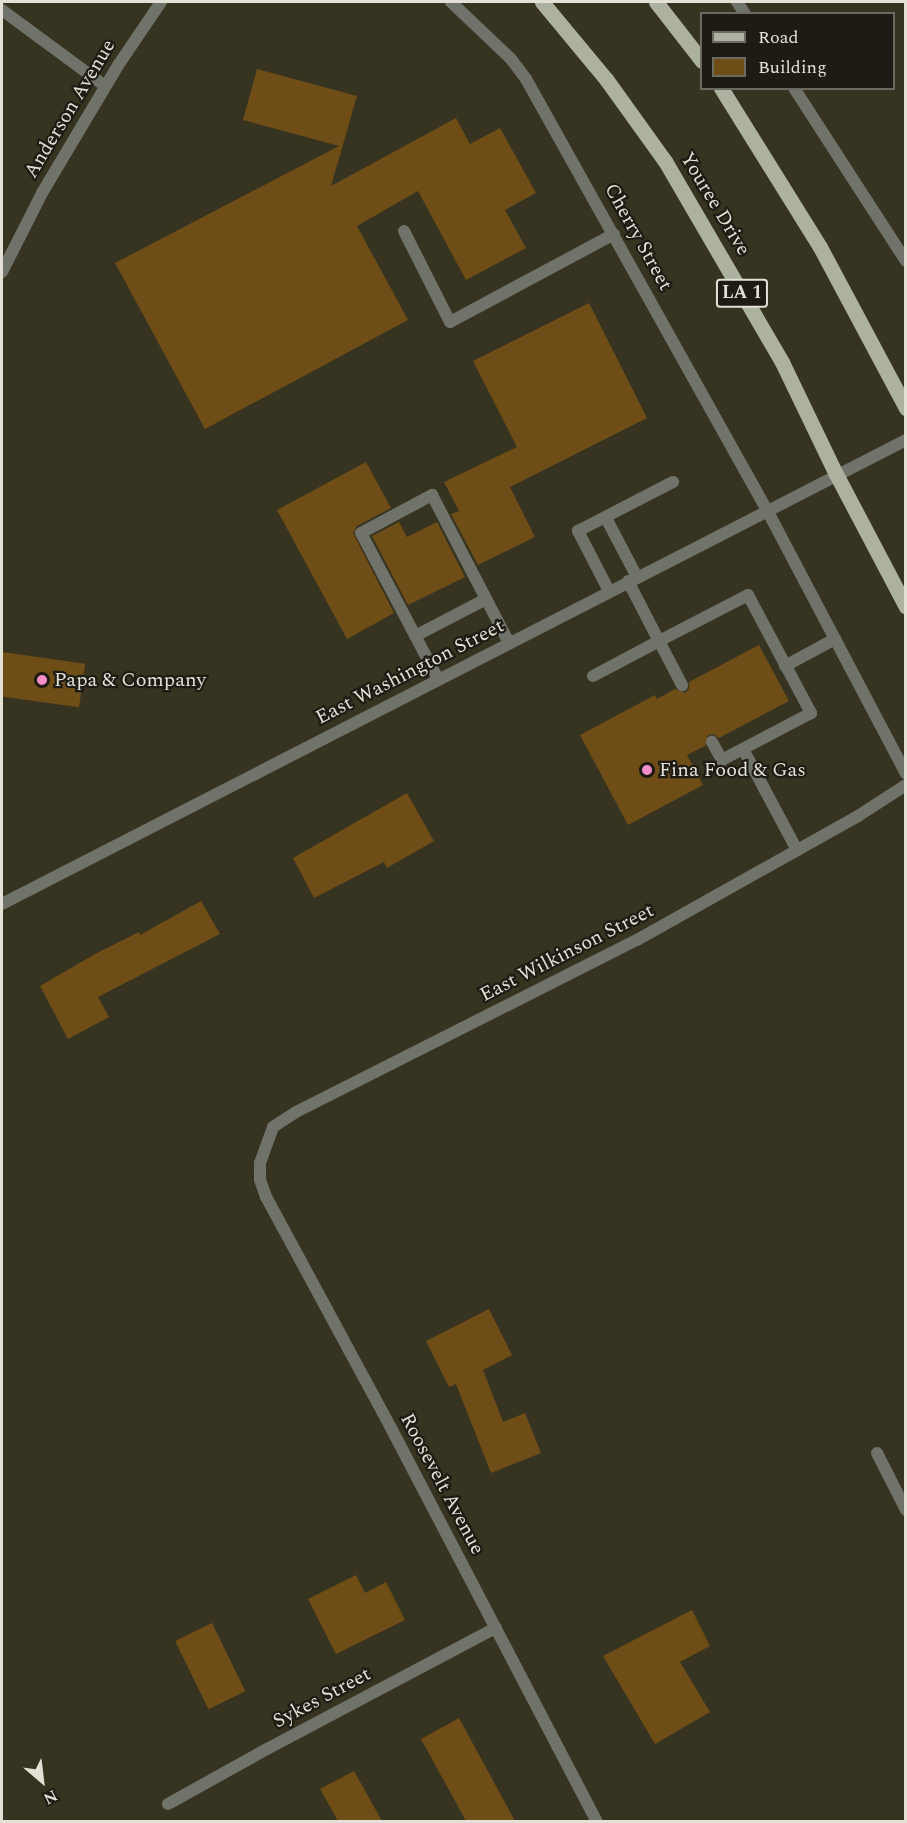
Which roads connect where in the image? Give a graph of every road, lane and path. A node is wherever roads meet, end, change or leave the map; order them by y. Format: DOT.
graph roads {
  1 [pos="161,2"];
  2 [pos="451,2"];
  3 [pos="542,2"];
  4 [pos="656,2"];
  5 [pos="2,10"];
  6 [pos="700,58"];
  7 [pos="105,86"];
  8 [pos="722,90"];
  9 [pos="796,90"];
  10 [pos="404,231"];
  11 [pos="614,234"];
  12 [pos="906,261"];
  13 [pos="2,272"];
  14 [pos="906,408"];
  15 [pos="906,440"];
  16 [pos="836,474"];
  17 [pos="673,482"];
  18 [pos="767,510"];
  19 [pos="606,518"];
  20 [pos="632,579"];
  21 [pos="609,591"];
  22 [pos="486,599"];
  23 [pos="906,607"];
  24 [pos="415,636"];
  25 [pos="835,639"];
  26 [pos="659,641"];
  27 [pos="509,643"];
  28 [pos="785,666"];
  29 [pos="593,676"];
  30 [pos="438,679"];
  31 [pos="682,685"];
  32 [pos="712,742"];
  33 [pos="742,749"];
  34 [pos="906,774"];
  35 [pos="906,785"];
  36 [pos="797,850"];
  37 [pos="2,904"];
  38 [pos="260,1162"];
  39 [pos="877,1453"];
  40 [pos="906,1510"];
  41 [pos="496,1628"];
  42 [pos="168,1804"];
  43 [pos="597,1821"];
  1 -- 7 [label="street, Anderson Avenue"];
  2 -- 11 [label="street, Cherry Street"];
  3 -- 16 [label="main road, Youree Drive / LA 1"];
  4 -- 6 [label="main road"];
  5 -- 7 [label="street"];
  7 -- 13 [label="street, Anderson Avenue"];
  8 -- 14 [label="main road"];
  9 -- 12 [label="street"];
  10 -- 11 [label="street"];
  11 -- 18 [label="street, Cherry Street"];
  15 -- 16 [label="street, East Washington Street"];
  16 -- 18 [label="street, East Washington Street"];
  16 -- 23 [label="main road, Youree Drive / LA 1"];
  17 -- 19 [label="street"];
  18 -- 20 [label="street, East Washington Street"];
  18 -- 25 [label="street, Cherry Street"];
  19 -- 20 [label="street"];
  19 -- 21 [label="street"];
  20 -- 21 [label="street, East Washington Street"];
  20 -- 26 [label="street"];
  21 -- 27 [label="street, East Washington Street"];
  22 -- 24 [label="street"];
  22 -- 24 [label="street"];
  22 -- 27 [label="street"];
  24 -- 30 [label="street"];
  25 -- 28 [label="street"];
  25 -- 34 [label="street, Cherry Street"];
  26 -- 28 [label="street"];
  26 -- 29 [label="street"];
  26 -- 31 [label="street"];
  27 -- 30 [label="street, East Washington Street"];
  28 -- 33 [label="street"];
  30 -- 37 [label="street, East Washington Street"];
  32 -- 33 [label="street"];
  33 -- 36 [label="street"];
  35 -- 36 [label="street, East Wilkinson Street"];
  36 -- 38 [label="street, East Wilkinson Street"];
  38 -- 41 [label="street, Roosevelt Avenue"];
  39 -- 40 [label="street"];
  41 -- 42 [label="street, Sykes Street"];
  41 -- 43 [label="street, Roosevelt Avenue"];
}
